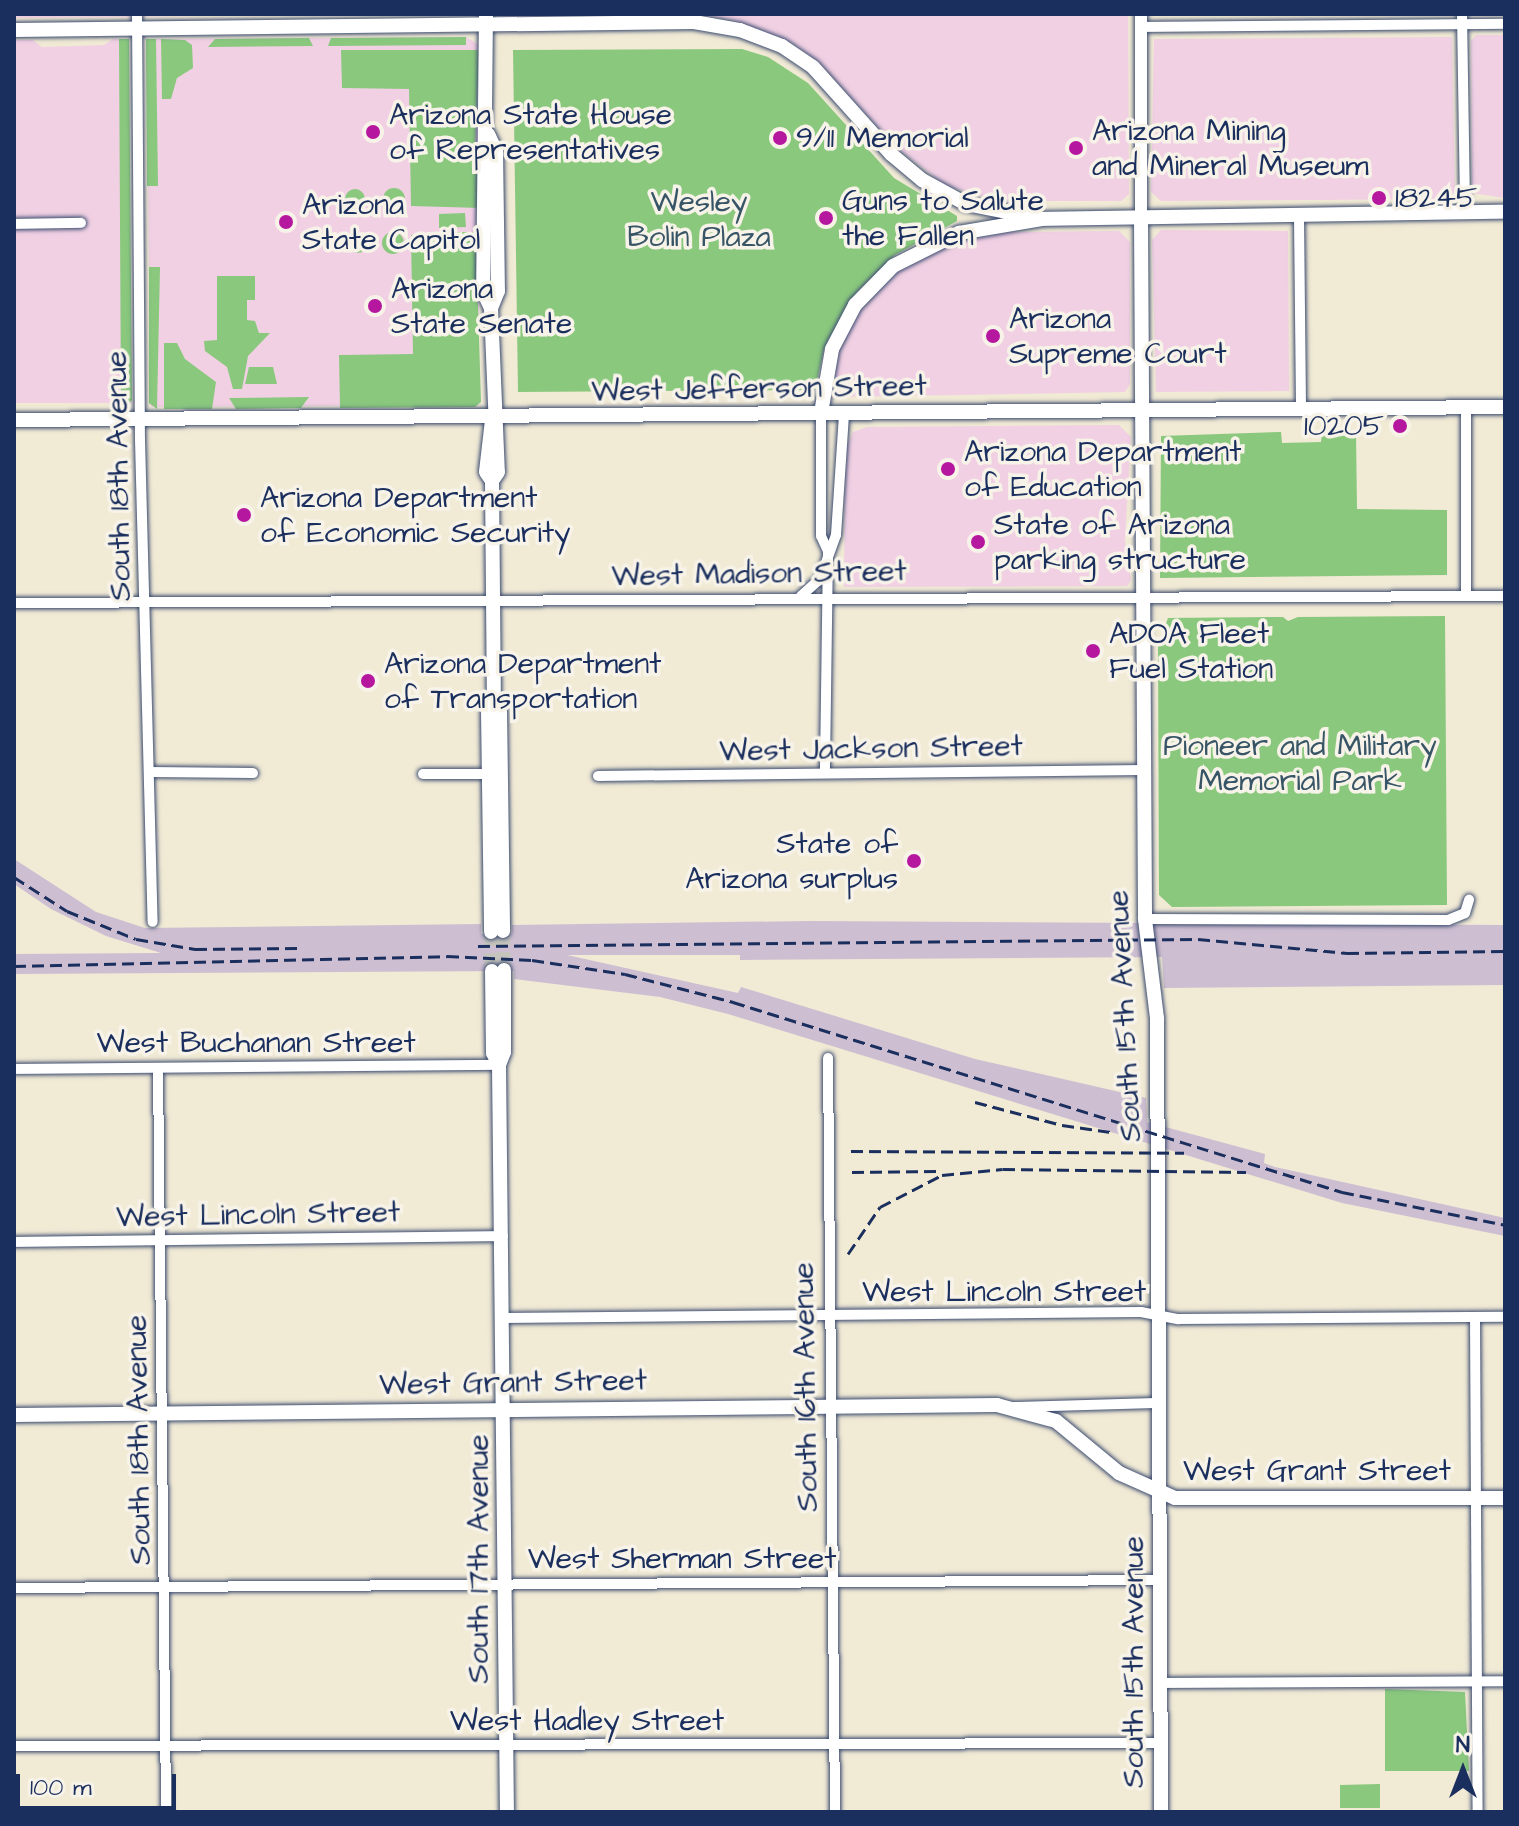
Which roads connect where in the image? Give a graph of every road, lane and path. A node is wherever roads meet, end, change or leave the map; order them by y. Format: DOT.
graph roads {
  1 [pos="489,18"];
  2 [pos="1462,19"];
  3 [pos="1141,20"];
  4 [pos="137,22"];
  5 [pos="1505,24"];
  6 [pos="14,30"];
  7 [pos="1505,212"];
  8 [pos="1465,213"];
  9 [pos="1299,216"];
  10 [pos="1141,218"];
  11 [pos="1042,219"];
  12 [pos="81,223"];
  13 [pos="14,224"];
  14 [pos="1466,407"];
  15 [pos="1505,407"];
  16 [pos="1301,408"];
  17 [pos="1143,409"];
  18 [pos="821,413"];
  19 [pos="844,413"];
  20 [pos="140,419"];
  21 [pos="492,419"];
  22 [pos="14,420"];
  23 [pos="828,551"];
  24 [pos="1466,596"];
  25 [pos="1505,596"];
  26 [pos="799,597"];
  27 [pos="827,597"];
  28 [pos="1144,597"];
  29 [pos="493,600"];
  30 [pos="146,602"];
  31 [pos="14,603"];
  32 [pos="1144,770"];
  33 [pos="825,771"];
  34 [pos="149,772"];
  35 [pos="253,773"];
  36 [pos="423,774"];
  37 [pos="495,774"];
  38 [pos="598,776"];
  39 [pos="1469,900"];
  40 [pos="1145,919"];
  41 [pos="153,922"];
  42 [pos="497,931"];
  43 [pos="498,971"];
  44 [pos="828,1058"];
  45 [pos="499,1065"];
  46 [pos="158,1068"];
  47 [pos="14,1069"];
  48 [pos="503,1236"];
  49 [pos="160,1240"];
  50 [pos="14,1242"];
  51 [pos="1157,1315"];
  52 [pos="828,1316"];
  53 [pos="1475,1317"];
  54 [pos="1505,1317"];
  55 [pos="503,1318"];
  56 [pos="1159,1403"];
  57 [pos="829,1407"];
  58 [pos="1012,1407"];
  59 [pos="504,1409"];
  60 [pos="164,1413"];
  61 [pos="14,1415"];
  62 [pos="1159,1494"];
  63 [pos="1474,1498"];
  64 [pos="1505,1498"];
  65 [pos="1159,1580"];
  66 [pos="832,1582"];
  67 [pos="506,1584"];
  68 [pos="164,1587"];
  69 [pos="14,1588"];
  70 [pos="1477,1681"];
  71 [pos="1505,1681"];
  72 [pos="1159,1683"];
  73 [pos="835,1742"];
  74 [pos="1160,1743"];
  75 [pos="166,1745"];
  76 [pos="14,1746"];
  77 [pos="506,1746"];
  78 [pos="166,1812"];
  79 [pos="507,1812"];
  80 [pos="835,1812"];
  81 [pos="1161,1812"];
  82 [pos="1478,1812"];
  1 -- 4 [label="main road"];
  1 -- 11 [label="main road"];
  1 -- 21 [label="main road"];
  2 -- 3 [label="street"];
  2 -- 5 [label="street"];
  2 -- 8 [label="street"];
  3 -- 10 [label="street"];
  4 -- 6 [label="main road"];
  4 -- 20 [label="street, South 18th Avenue"];
  7 -- 8 [label="main road"];
  8 -- 9 [label="main road"];
  9 -- 10 [label="main road"];
  9 -- 16 [label="street"];
  10 -- 11 [label="main road"];
  10 -- 17 [label="main road, South 15th Avenue"];
  11 -- 18 [label="main road"];
  12 -- 13 [label="street"];
  14 -- 15 [label="main road, West Jefferson Street"];
  14 -- 16 [label="main road, West Jefferson Street"];
  14 -- 24 [label="street"];
  16 -- 17 [label="main road, West Jefferson Street"];
  17 -- 19 [label="main road, West Jefferson Street"];
  17 -- 28 [label="main road, South 15th Avenue"];
  18 -- 19 [label="main road, West Jefferson Street"];
  18 -- 21 [label="main road, West Jefferson Street"];
  18 -- 23 [label="street"];
  19 -- 23 [label="street"];
  20 -- 21 [label="main road, West Jefferson Street"];
  20 -- 22 [label="main road, West Jefferson Street"];
  20 -- 30 [label="street, South 18th Avenue"];
  21 -- 29 [label="main road"];
  23 -- 26 [label="street"];
  23 -- 27 [label="street"];
  24 -- 25 [label="street, West Madison Street"];
  24 -- 28 [label="street, West Madison Street"];
  26 -- 27 [label="street, West Madison Street"];
  26 -- 29 [label="street, West Madison Street"];
  27 -- 28 [label="street, West Madison Street"];
  27 -- 33 [label="street"];
  28 -- 32 [label="main road, South 15th Avenue"];
  29 -- 30 [label="street, West Madison Street"];
  29 -- 37 [label="main road"];
  30 -- 31 [label="street, West Madison Street"];
  30 -- 34 [label="street, South 18th Avenue"];
  32 -- 33 [label="street, West Jackson Street"];
  32 -- 40 [label="main road, South 15th Avenue"];
  33 -- 38 [label="street, West Jackson Street"];
  34 -- 35 [label="street"];
  34 -- 41 [label="street, South 18th Avenue"];
  36 -- 37 [label="street"];
  37 -- 42 [label="main road"];
  39 -- 40 [label="street"];
  40 -- 51 [label="main road, South 15th Avenue"];
  43 -- 45 [label="main road, South 17th Avenue"];
  44 -- 52 [label="street, South 16th Avenue"];
  45 -- 46 [label="street, West Buchanan Street"];
  45 -- 48 [label="main road, South 17th Avenue"];
  46 -- 47 [label="street, West Buchanan Street"];
  46 -- 49 [label="street, South 18th Avenue"];
  48 -- 49 [label="street, West Lincoln Street"];
  48 -- 55 [label="main road, South 17th Avenue"];
  49 -- 50 [label="street, West Lincoln Street"];
  49 -- 60 [label="street, South 18th Avenue"];
  51 -- 52 [label="street, West Lincoln Street"];
  51 -- 53 [label="street, West Lincoln Street"];
  51 -- 56 [label="main road, South 15th Avenue"];
  52 -- 55 [label="street, West Lincoln Street"];
  52 -- 57 [label="street, South 16th Avenue"];
  53 -- 54 [label="street, West Lincoln Street"];
  53 -- 63 [label="street"];
  55 -- 59 [label="main road, South 17th Avenue"];
  56 -- 58 [label="street, West Grant Street"];
  56 -- 62 [label="main road, South 15th Avenue"];
  57 -- 58 [label="main road, West Grant Street"];
  57 -- 59 [label="main road, West Grant Street"];
  57 -- 66 [label="street, South 16th Avenue"];
  58 -- 62 [label="main road, West Grant Street"];
  59 -- 60 [label="main road, West Grant Street"];
  59 -- 67 [label="main road, South 17th Avenue"];
  60 -- 61 [label="main road, West Grant Street"];
  60 -- 68 [label="street, South 18th Avenue"];
  62 -- 63 [label="main road, West Grant Street"];
  62 -- 65 [label="main road, South 15th Avenue"];
  63 -- 64 [label="main road, West Grant Street"];
  63 -- 70 [label="street"];
  65 -- 66 [label="street, West Sherman Street"];
  65 -- 72 [label="main road, South 15th Avenue"];
  66 -- 67 [label="street, West Sherman Street"];
  66 -- 73 [label="street, South 16th Avenue"];
  67 -- 68 [label="street, West Sherman Street"];
  67 -- 77 [label="main road, South 17th Avenue"];
  68 -- 69 [label="street, West Sherman Street"];
  68 -- 75 [label="street, South 18th Avenue"];
  70 -- 71 [label="street"];
  70 -- 72 [label="street"];
  70 -- 82 [label="street"];
  72 -- 74 [label="main road, South 15th Avenue"];
  73 -- 74 [label="street, West Hadley Street"];
  73 -- 77 [label="street, West Hadley Street"];
  73 -- 80 [label="street, South 16th Avenue"];
  74 -- 81 [label="main road, South 15th Avenue"];
  75 -- 76 [label="street, West Hadley Street"];
  75 -- 77 [label="street, West Hadley Street"];
  75 -- 78 [label="street, South 18th Avenue"];
  77 -- 79 [label="main road, South 17th Avenue"];
}
